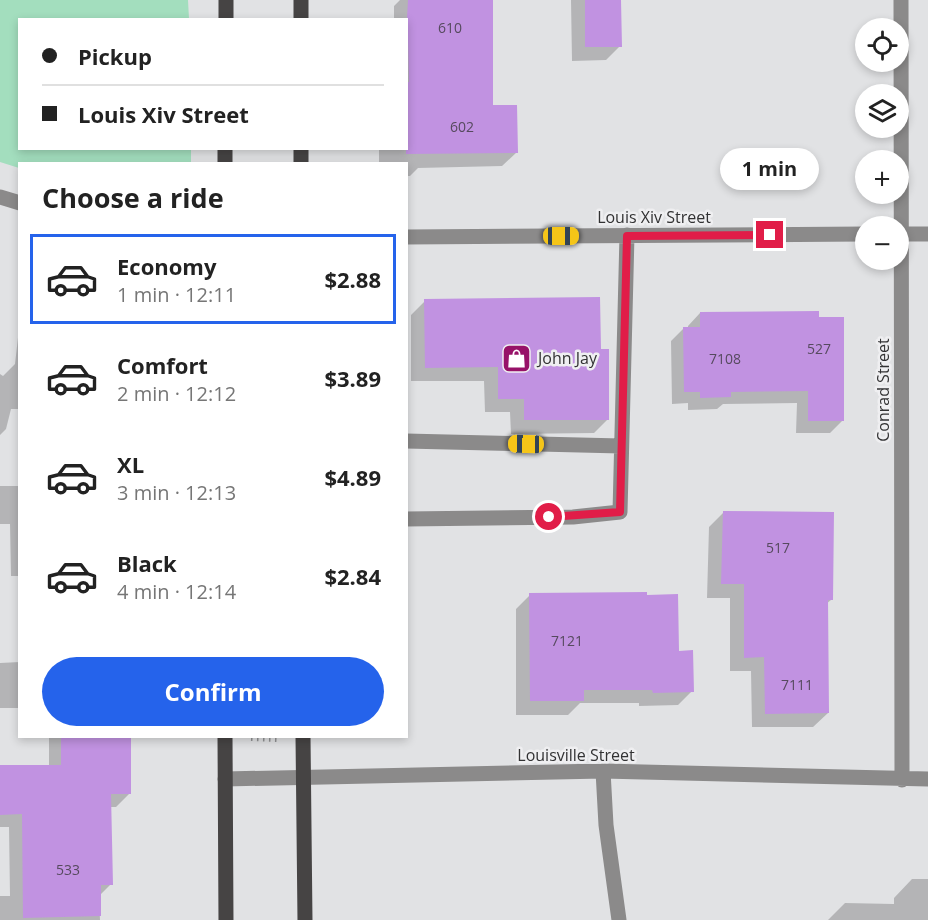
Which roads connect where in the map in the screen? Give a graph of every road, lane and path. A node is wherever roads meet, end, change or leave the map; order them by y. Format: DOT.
graph roads {
  1 [pos="226,0"];
  2 [pos="301,0"];
  3 [pos="901,0"];
  4 [pos="226,18"];
  5 [pos="301,18"];
  6 [pos="0,197"];
  7 [pos="18,202"];
  8 [pos="900,216"];
  9 [pos="855,234"];
  10 [pos="909,234"];
  11 [pos="928,234"];
  12 [pos="627,236"];
  13 [pos="408,237"];
  14 [pos="900,270"];
  15 [pos="408,441"];
  16 [pos="621,446"];
  17 [pos="408,519"];
  18 [pos="225,738"];
  19 [pos="303,738"];
  20 [pos="247,739"];
  21 [pos="280,740"];
  22 [pos="603,771"];
  23 [pos="304,777"];
  24 [pos="225,779"];
  25 [pos="902,780"];
  26 [pos="928,780"];
  27 [pos="226,920"];
  28 [pos="305,920"];
  29 [pos="619,920"];
  1 -- 4 [label="main road"];
  2 -- 5 [label="main road"];
  3 -- 8 [label="street, Conrad Street"];
  6 -- 7 [label="street"];
  9 -- 12 [label="street, Louis Xiv Street"];
  10 -- 11 [label="street"];
  12 -- 13 [label="street, Louis Xiv Street"];
  12 -- 16 [label="street"];
  14 -- 25 [label="street, Conrad Street"];
  15 -- 16 [label="street"];
  16 -- 17 [label="street"];
  18 -- 24 [label="main road"];
  19 -- 23 [label="main road"];
  20 -- 21 [label="path"];
  22 -- 23 [label="street, Louisville Street"];
  22 -- 25 [label="street, Louisville Street"];
  22 -- 29 [label="street"];
  23 -- 24 [label="street, Louisville Street"];
  23 -- 28 [label="main road"];
  24 -- 27 [label="main road"];
  25 -- 26 [label="street, Louisville Street"];
}
